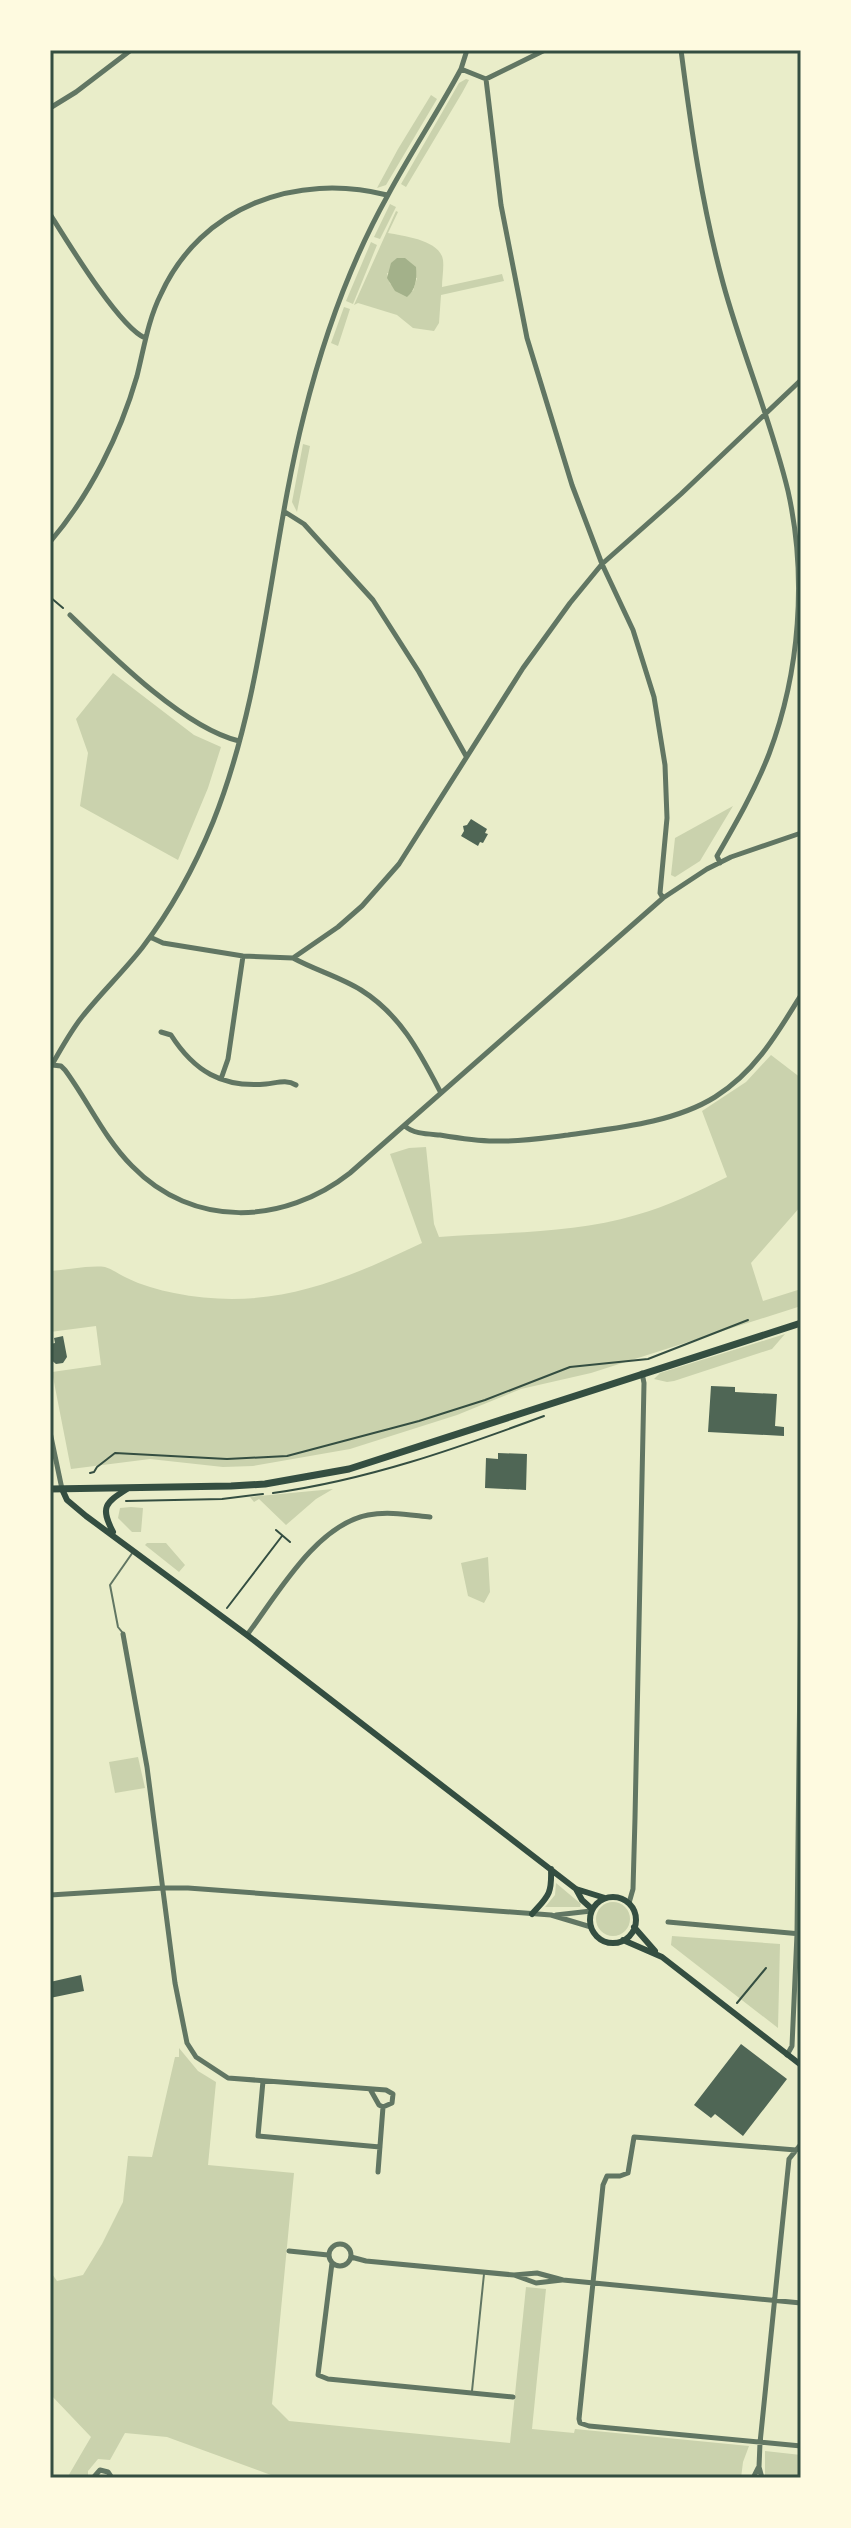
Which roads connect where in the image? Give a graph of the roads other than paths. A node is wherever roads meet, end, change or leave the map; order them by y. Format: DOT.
graph roads {
  1 [pos="131,50"];
  2 [pos="467,50"];
  3 [pos="545,50"];
  4 [pos="681,50"];
  5 [pos="461,69"];
  6 [pos="486,79"];
  7 [pos="50,108"];
  8 [pos="387,195"];
  9 [pos="50,214"];
  10 [pos="145,338"];
  11 [pos="801,380"];
  12 [pos="764,414"];
  13 [pos="285,512"];
  14 [pos="50,542"];
  15 [pos="602,564"];
  16 [pos="70,615"];
  17 [pos="239,741"];
  18 [pos="466,756"];
  19 [pos="801,833"];
  20 [pos="720,863"];
  21 [pos="663,898"];
  22 [pos="150,937"];
  23 [pos="243,956"];
  24 [pos="293,958"];
  25 [pos="801,995"];
  26 [pos="161,1032"];
  27 [pos="51,1066"];
  28 [pos="221,1079"];
  29 [pos="296,1085"];
  30 [pos="441,1093"];
  31 [pos="405,1126"];
  32 [pos="801,1323"];
  33 [pos="642,1373"];
  34 [pos="50,1432"];
  35 [pos="50,1489"];
  36 [pos="62,1489"];
  37 [pos="127,1489"];
  38 [pos="430,1517"];
  39 [pos="114,1535"];
  40 [pos="134,1551"];
  41 [pos="801,1577"];
  42 [pos="123,1634"];
  43 [pos="247,1635"];
  44 [pos="799,1726"];
  45 [pos="551,1869"];
  46 [pos="162,1888"];
  47 [pos="576,1889"];
  48 [pos="50,1895"];
  49 [pos="605,1898"];
  50 [pos="629,1903"];
  51 [pos="592,1910"];
  52 [pos="532,1914"];
  53 [pos="551,1915"];
  54 [pos="668,1922"];
  55 [pos="591,1927"];
  56 [pos="634,1927"];
  57 [pos="799,1934"];
  58 [pos="623,1940"];
  59 [pos="657,1954"];
  60 [pos="787,2055"];
  61 [pos="801,2065"];
  62 [pos="263,2081"];
  63 [pos="370,2089"];
  64 [pos="383,2107"];
  65 [pos="801,2144"];
  66 [pos="380,2147"];
  67 [pos="796,2150"];
  68 [pos="378,2172"];
  69 [pos="289,2251"];
  70 [pos="328,2255"];
  71 [pos="351,2257"];
  72 [pos="332,2263"];
  73 [pos="484,2272"];
  74 [pos="592,2283"];
  75 [pos="774,2300"];
  76 [pos="801,2303"];
  77 [pos="472,2393"];
  78 [pos="513,2397"];
  79 [pos="760,2443"];
  80 [pos="801,2446"];
  81 [pos="759,2467"];
  82 [pos="93,2478"];
  83 [pos="112,2478"];
  84 [pos="753,2478"];
  85 [pos="762,2478"];
  1 -- 7 [label="street"];
  2 -- 5 [label="street"];
  3 -- 6 [label="street"];
  4 -- 12 [label="street"];
  5 -- 6 [label="street"];
  5 -- 8 [label="street"];
  6 -- 15 [label="street"];
  8 -- 10 [label="street"];
  8 -- 13 [label="street"];
  9 -- 10 [label="street"];
  10 -- 14 [label="street"];
  11 -- 12 [label="street"];
  12 -- 15 [label="street"];
  12 -- 20 [label="street"];
  13 -- 17 [label="street"];
  13 -- 18 [label="street"];
  15 -- 18 [label="street"];
  15 -- 21 [label="street"];
  16 -- 17 [label="street"];
  17 -- 22 [label="street"];
  18 -- 24 [label="street"];
  19 -- 20 [label="street"];
  20 -- 21 [label="street"];
  21 -- 30 [label="street"];
  22 -- 23 [label="street"];
  22 -- 27 [label="street"];
  23 -- 24 [label="street"];
  23 -- 28 [label="street"];
  24 -- 30 [label="street"];
  25 -- 31 [label="street"];
  26 -- 28 [label="street"];
  27 -- 31 [label="street"];
  28 -- 29 [label="street"];
  30 -- 31 [label="street"];
  32 -- 33 [label="main road"];
  33 -- 37 [label="main road"];
  33 -- 50 [label="street"];
  34 -- 36 [label="street"];
  35 -- 36 [label="main road"];
  36 -- 37 [label="main road"];
  36 -- 39 [label="main road"];
  37 -- 39 [label="main road"];
  38 -- 43 [label="street"];
  39 -- 40 [label="main road"];
  40 -- 42 [label="lane"];
  40 -- 43 [label="main road"];
  41 -- 44 [label="street"];
  42 -- 46 [label="street"];
  43 -- 45 [label="main road"];
  44 -- 57 [label="street"];
  45 -- 47 [label="main road"];
  45 -- 52 [label="main road"];
  46 -- 48 [label="street"];
  46 -- 52 [label="street"];
  46 -- 62 [label="street"];
  47 -- 49 [label="main road"];
  47 -- 51 [label="main road"];
  49 -- 50 [label="main road"];
  49 -- 51 [label="main road"];
  50 -- 56 [label="main road"];
  51 -- 53 [label="street"];
  51 -- 55 [label="main road"];
  52 -- 53 [label="street"];
  53 -- 55 [label="street"];
  54 -- 57 [label="street"];
  55 -- 58 [label="main road"];
  56 -- 58 [label="main road"];
  56 -- 59 [label="main road"];
  57 -- 60 [label="street"];
  58 -- 59 [label="main road"];
  59 -- 60 [label="main road"];
  60 -- 61 [label="main road"];
  62 -- 63 [label="street"];
  62 -- 66 [label="street"];
  63 -- 64 [label="street"];
  63 -- 64 [label="street"];
  64 -- 66 [label="street"];
  65 -- 67 [label="street"];
  66 -- 68 [label="street"];
  67 -- 74 [label="street"];
  67 -- 75 [label="street"];
  69 -- 70 [label="street"];
  70 -- 71 [label="street"];
  70 -- 72 [label="street"];
  71 -- 72 [label="street"];
  71 -- 73 [label="street"];
  72 -- 77 [label="street"];
  73 -- 74 [label="street"];
  73 -- 77 [label="lane"];
  74 -- 75 [label="street"];
  74 -- 79 [label="street"];
  75 -- 76 [label="street"];
  75 -- 79 [label="street"];
  77 -- 78 [label="street"];
  79 -- 80 [label="street"];
  79 -- 81 [label="street"];
  81 -- 84 [label="street"];
  81 -- 85 [label="street"];
  82 -- 83 [label="street"];
}
